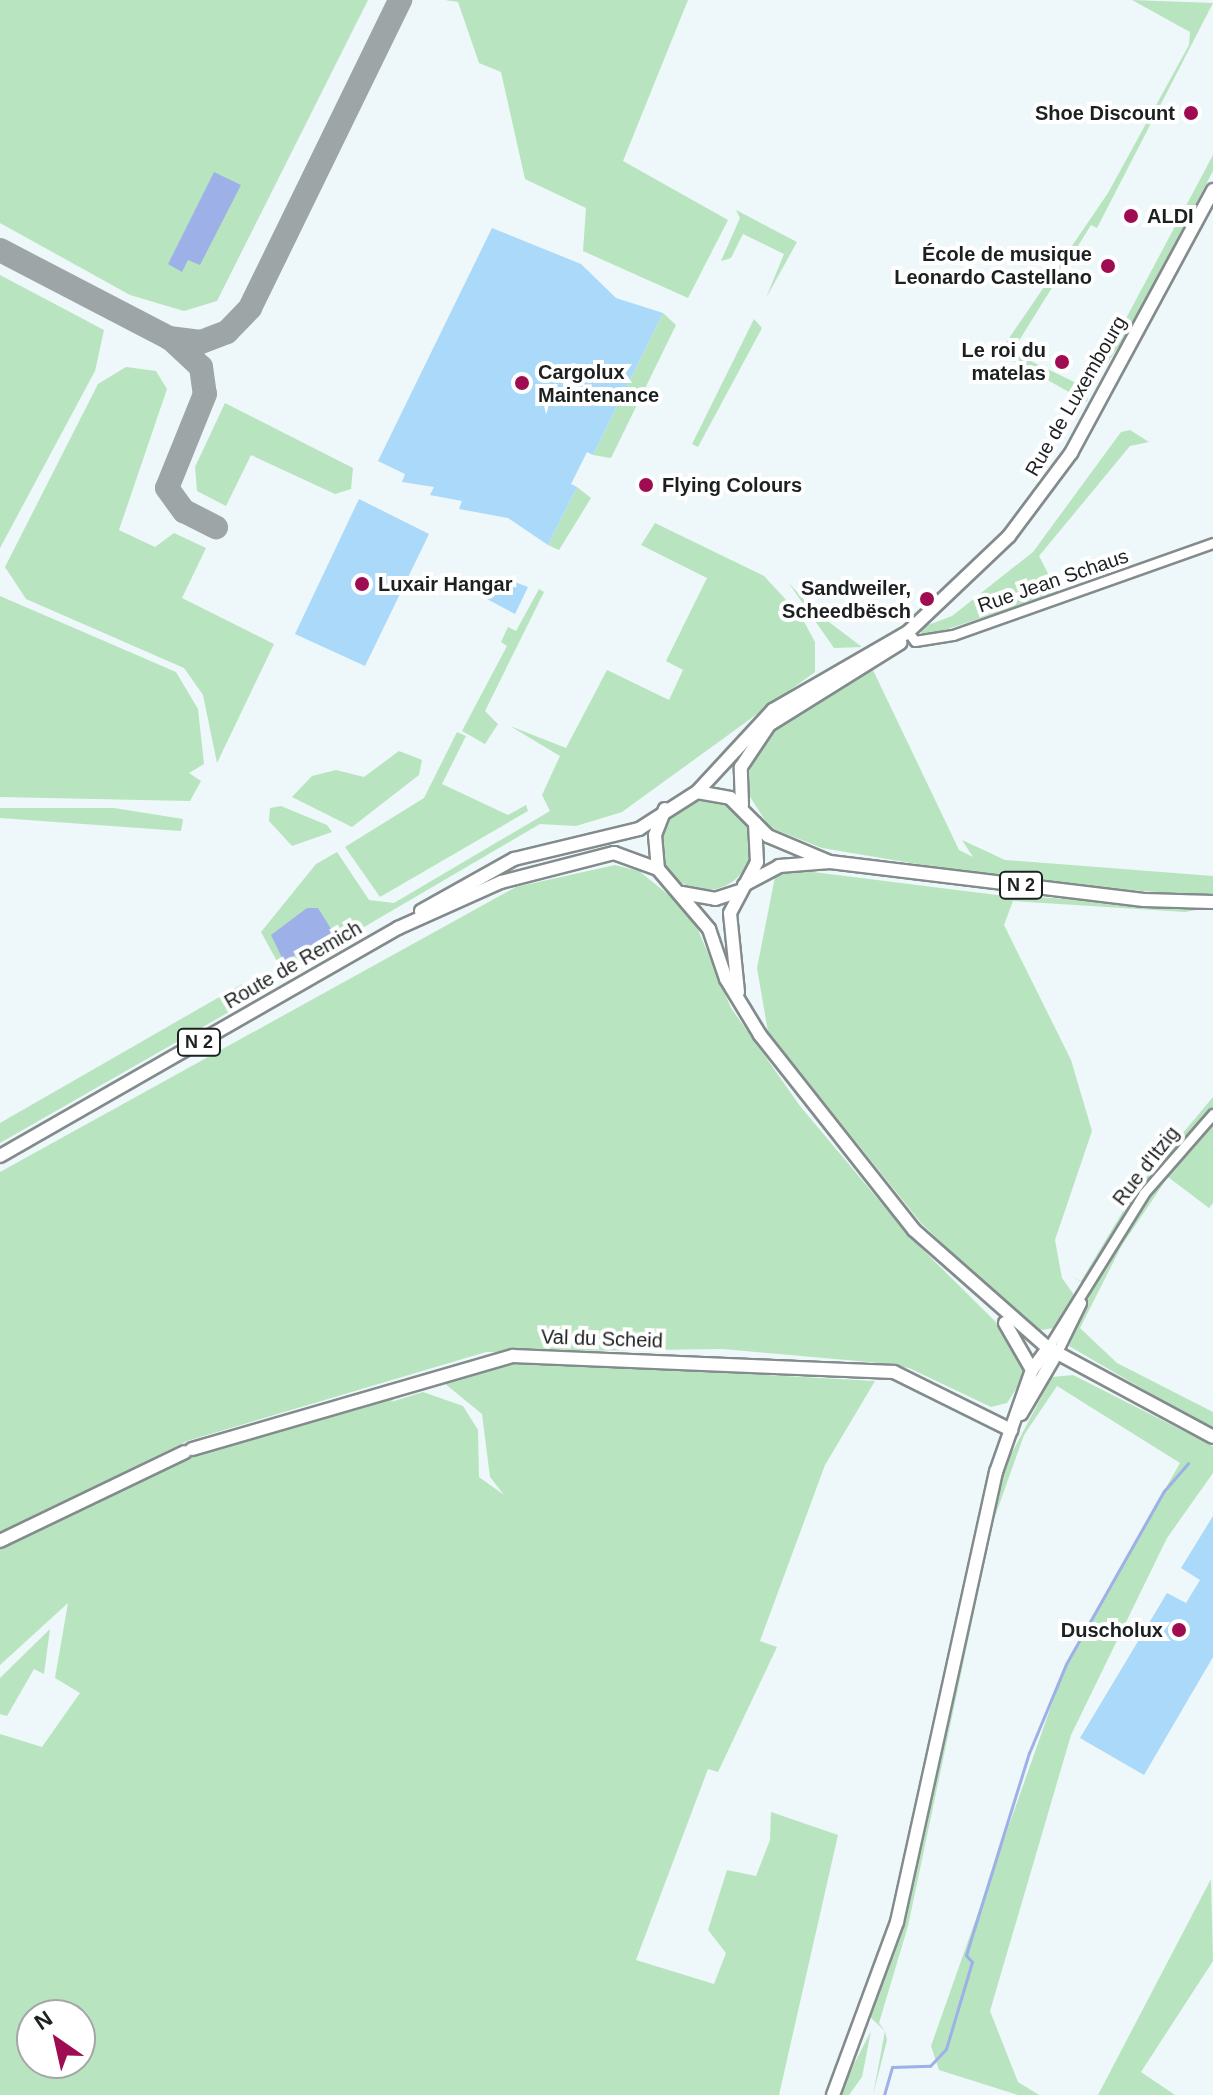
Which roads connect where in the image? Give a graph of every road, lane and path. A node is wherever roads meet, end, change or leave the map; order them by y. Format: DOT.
graph roads {
  1 [pos="1213,190"];
  2 [pos="1213,543"];
  3 [pos="908,632"];
  4 [pos="833,673"];
  5 [pos="769,725"];
  6 [pos="697,792"];
  7 [pos="742,805"];
  8 [pos="665,809"];
  9 [pos="755,821"];
  10 [pos="830,862"];
  11 [pos="658,869"];
  12 [pos="742,888"];
  13 [pos="682,893"];
  14 [pos="1213,902"];
  15 [pos="398,928"];
  16 [pos="741,1003"];
  17 [pos="1213,1114"];
  18 [pos="0,1156"];
  19 [pos="1111,1244"];
  20 [pos="982,1296"];
  21 [pos="1063,1323"];
  22 [pos="1029,1335"];
  23 [pos="1052,1351"];
  24 [pos="1074,1365"];
  25 [pos="1032,1370"];
  26 [pos="1045,1377"];
  27 [pos="1011,1430"];
  28 [pos="1213,1437"];
  29 [pos="0,1541"];
  30 [pos="833,2095"];
  1 -- 3 [label="main road, Rue de Luxembourg"];
  2 -- 3 [label="street, Rue Jean Schaus"];
  3 -- 4 [label="main road, Rue de Luxembourg"];
  3 -- 5 [label="main road, Rue de Luxembourg"];
  4 -- 5 [label="main road"];
  4 -- 6 [label="main road, Rue de Luxembourg"];
  5 -- 7 [label="main road, Rue de Luxembourg"];
  6 -- 7 [label="main road"];
  6 -- 8 [label="main road"];
  7 -- 9 [label="main road"];
  8 -- 11 [label="main road"];
  8 -- 15 [label="main road, Route de Remich / N 2"];
  9 -- 10 [label="main road, N 2"];
  9 -- 12 [label="main road"];
  10 -- 12 [label="main road, N 2"];
  10 -- 14 [label="main road, N 2"];
  11 -- 13 [label="main road"];
  11 -- 15 [label="main road, Route de Remich / N 2"];
  12 -- 13 [label="main road"];
  12 -- 16 [label="main road"];
  13 -- 16 [label="main road"];
  15 -- 18 [label="main road, Route de Remich / N 2"];
  16 -- 20 [label="main road"];
  17 -- 19 [label="street, Rue d'Itzig"];
  19 -- 21 [label="street, Rue d'Itzig"];
  19 -- 23 [label="street, Rue d'Itzig"];
  20 -- 22 [label="main road"];
  20 -- 25 [label="main road"];
  21 -- 22 [label="street"];
  21 -- 23 [label="street, Rue d'Itzig"];
  22 -- 23 [label="main road"];
  23 -- 24 [label="main road"];
  23 -- 25 [label="main road"];
  23 -- 26 [label="main road"];
  24 -- 26 [label="main road"];
  24 -- 28 [label="main road"];
  25 -- 27 [label="main road"];
  26 -- 27 [label="main road"];
  27 -- 29 [label="main road, Val du Scheid"];
  27 -- 30 [label="main road"];
}
